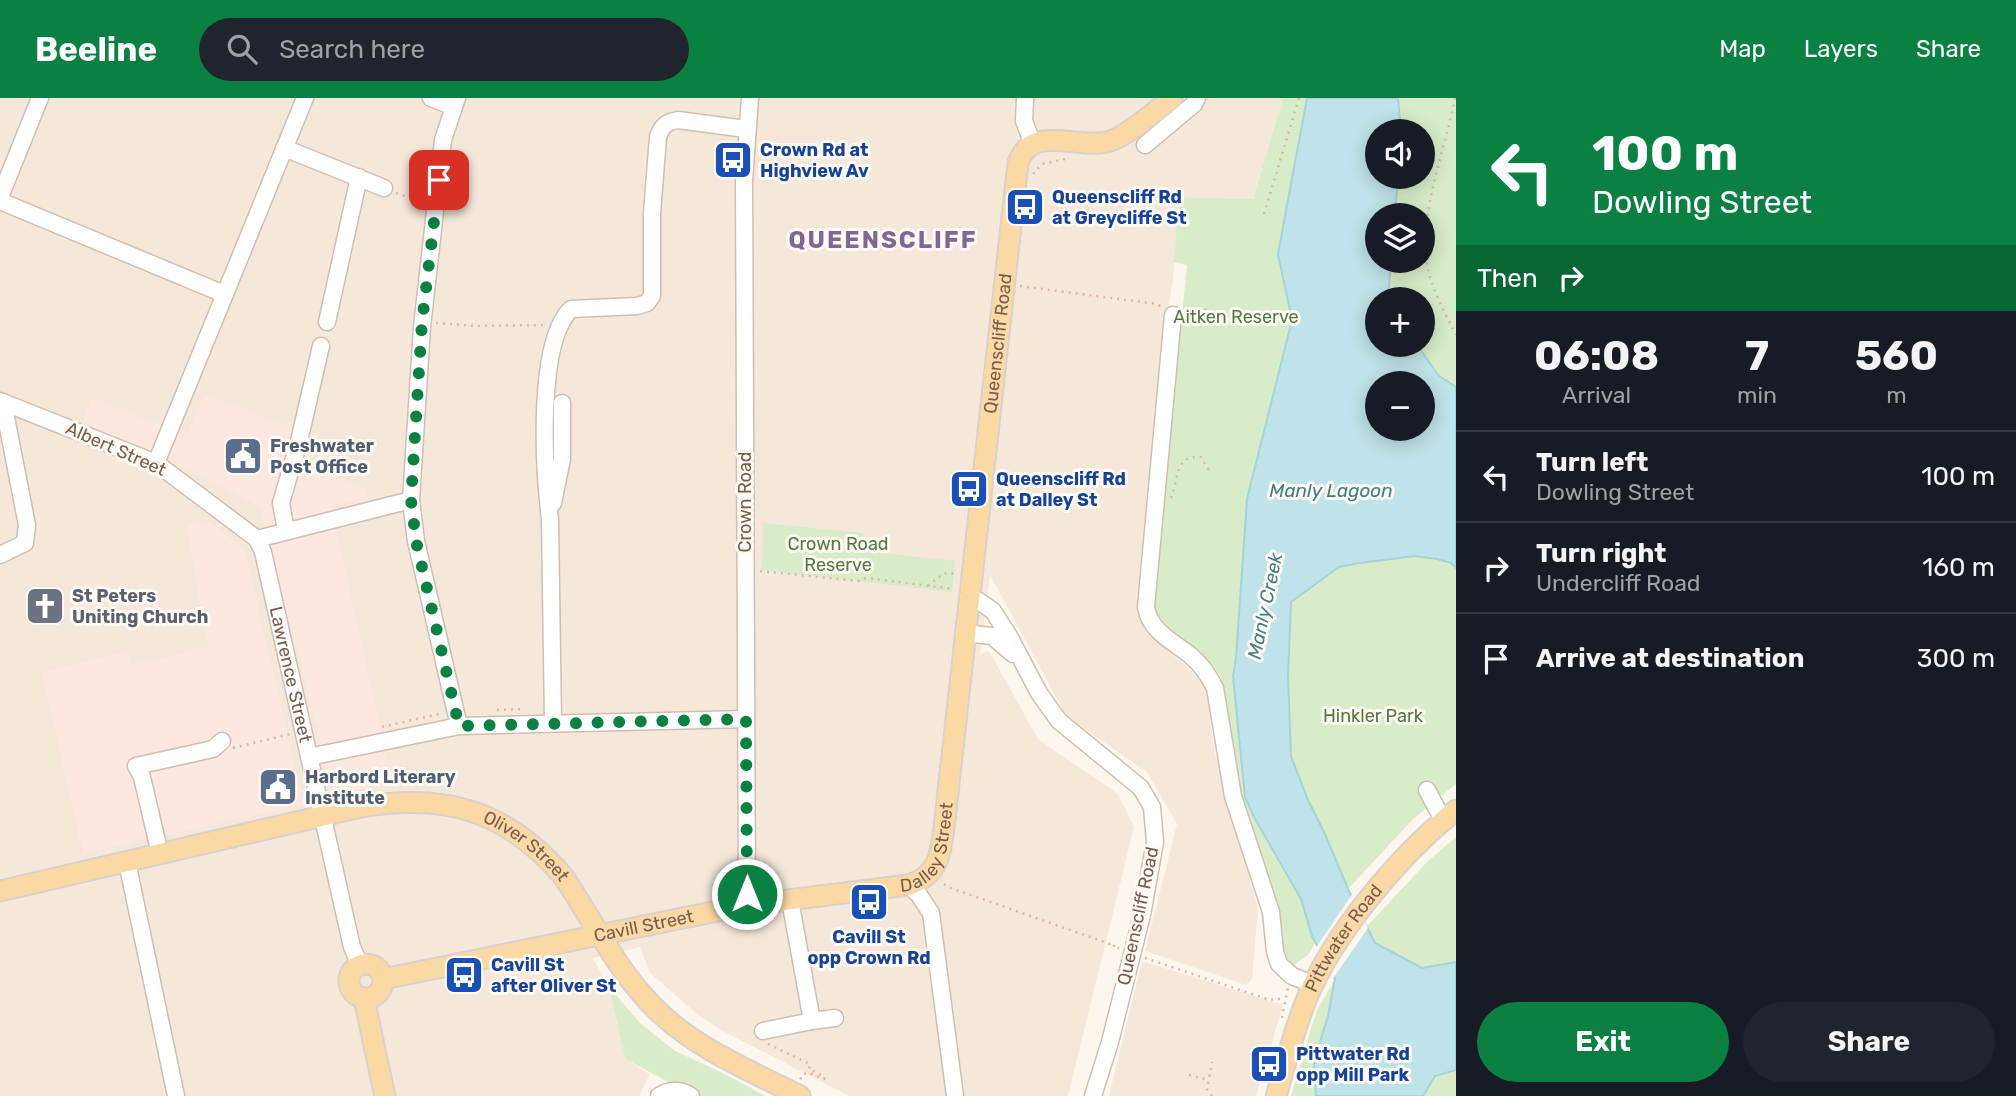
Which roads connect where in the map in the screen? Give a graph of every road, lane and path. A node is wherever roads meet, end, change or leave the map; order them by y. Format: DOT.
graph roads {
  1 [pos="40,98"];
  2 [pos="304,98"];
  3 [pos="431,98"];
  4 [pos="750,98"];
  5 [pos="1025,98"];
  6 [pos="1172,98"];
  7 [pos="1197,98"];
  8 [pos="1299,98"];
  9 [pos="1455,98"];
  10 [pos="455,102"];
  11 [pos="747,130"];
  12 [pos="1033,144"];
  13 [pos="1145,145"];
  14 [pos="284,148"];
  15 [pos="1072,158"];
  16 [pos="1032,175"];
  17 [pos="359,177"];
  18 [pos="384,188"];
  19 [pos="0,199"];
  20 [pos="436,208"];
  21 [pos="1264,214"];
  22 [pos="1020,286"];
  23 [pos="224,294"];
  24 [pos="1211,307"];
  25 [pos="1172,315"];
  26 [pos="327,321"];
  27 [pos="422,322"];
  28 [pos="542,324"];
  29 [pos="1456,335"];
  30 [pos="321,346"];
  31 [pos="1,401"];
  32 [pos="562,403"];
  33 [pos="156,463"];
  34 [pos="1209,470"];
  35 [pos="1176,485"];
  36 [pos="411,500"];
  37 [pos="550,519"];
  38 [pos="286,530"];
  39 [pos="259,542"];
  40 [pos="0,555"];
  41 [pos="760,571"];
  42 [pos="956,574"];
  43 [pos="928,586"];
  44 [pos="961,594"];
  45 [pos="964,633"];
  46 [pos="1020,660"];
  47 [pos="746,719"];
  48 [pos="553,723"];
  49 [pos="459,726"];
  50 [pos="290,734"];
  51 [pos="225,746"];
  52 [pos="309,757"];
  53 [pos="1427,790"];
  54 [pos="1449,815"];
  55 [pos="323,816"];
  56 [pos="160,854"];
  57 [pos="127,862"];
  58 [pos="944,884"];
  59 [pos="909,885"];
  60 [pos="0,891"];
  61 [pos="790,900"];
  62 [pos="747,905"];
  63 [pos="601,934"];
  64 [pos="1118,948"];
  65 [pos="1146,958"];
  66 [pos="360,965"];
  67 [pos="383,979"];
  68 [pos="1313,984"];
  69 [pos="1285,998"];
  70 [pos="364,999"];
  71 [pos="835,1018"];
  72 [pos="813,1021"];
  73 [pos="763,1031"];
  74 [pos="1212,1062"];
  75 [pos="1189,1076"];
  76 [pos="1209,1080"];
  77 [pos="800,1088"];
  78 [pos="177,1096"];
  79 [pos="385,1096"];
  80 [pos="659,1096"];
  81 [pos="691,1096"];
  82 [pos="955,1096"];
  83 [pos="1093,1096"];
  84 [pos="1212,1096"];
  85 [pos="1276,1096"];
  1 -- 19 [label="street"];
  2 -- 14 [label="street"];
  3 -- 10 [label="street"];
  4 -- 11 [label="street, Crown Road"];
  5 -- 12 [label="street"];
  6 -- 12 [label="main road"];
  7 -- 13 [label="street"];
  8 -- 21 [label="path"];
  9 -- 29 [label="path"];
  10 -- 20 [label="street"];
  11 -- 37 [label="street"];
  11 -- 47 [label="street, Crown Road"];
  12 -- 44 [label="main road, Queenscliff Road"];
  14 -- 17 [label="street"];
  14 -- 23 [label="street"];
  15 -- 16 [label="path"];
  17 -- 18 [label="street"];
  17 -- 26 [label="street"];
  18 -- 20 [label="path"];
  19 -- 23 [label="street"];
  20 -- 27 [label="street"];
  22 -- 25 [label="path"];
  23 -- 33 [label="street"];
  24 -- 25 [label="path"];
  25 -- 68 [label="street"];
  27 -- 28 [label="path"];
  27 -- 36 [label="street"];
  30 -- 38 [label="street"];
  31 -- 33 [label="street, Albert Street"];
  31 -- 40 [label="street"];
  32 -- 37 [label="street"];
  33 -- 39 [label="street, Albert Street"];
  34 -- 35 [label="path"];
  36 -- 38 [label="street"];
  36 -- 49 [label="street"];
  37 -- 48 [label="street"];
  38 -- 39 [label="street"];
  39 -- 52 [label="street, Lawrence Street"];
  41 -- 43 [label="path"];
  42 -- 43 [label="path"];
  43 -- 44 [label="path"];
  44 -- 45 [label="main road, Queenscliff Road"];
  44 -- 46 [label="street, Queenscliff Road"];
  45 -- 46 [label="street, Queenscliff Road"];
  45 -- 59 [label="main road, Dalley Street"];
  46 -- 83 [label="street, Queenscliff Road"];
  47 -- 48 [label="street"];
  47 -- 62 [label="street, Crown Road"];
  48 -- 49 [label="street"];
  49 -- 52 [label="street"];
  50 -- 51 [label="path"];
  51 -- 56 [label="street"];
  52 -- 55 [label="street, Lawrence Street"];
  53 -- 54 [label="street"];
  54 -- 68 [label="main road, Pittwater Road"];
  55 -- 56 [label="main road, Oliver Street"];
  55 -- 63 [label="main road, Oliver Street"];
  55 -- 66 [label="street, Lawrence Street"];
  56 -- 57 [label="main road, Oliver Street"];
  57 -- 60 [label="main road, Oliver Street"];
  57 -- 78 [label="street"];
  58 -- 64 [label="path"];
  59 -- 61 [label="main road, Cavill Street"];
  59 -- 82 [label="street, Dalley Street"];
  61 -- 62 [label="main road, Cavill Street"];
  61 -- 72 [label="street"];
  62 -- 63 [label="main road, Cavill Street"];
  63 -- 67 [label="main road, Cavill Street"];
  63 -- 77 [label="main road, Oliver Street"];
  65 -- 69 [label="path"];
  66 -- 67 [label="main road"];
  66 -- 70 [label="main road"];
  67 -- 70 [label="main road"];
  68 -- 85 [label="main road, Pittwater Road"];
  70 -- 79 [label="main road"];
  71 -- 72 [label="street"];
  72 -- 73 [label="street"];
  73 -- 77 [label="path"];
  74 -- 76 [label="path"];
  75 -- 76 [label="path"];
  76 -- 84 [label="path"];
  80 -- 81 [label="street"];
}
